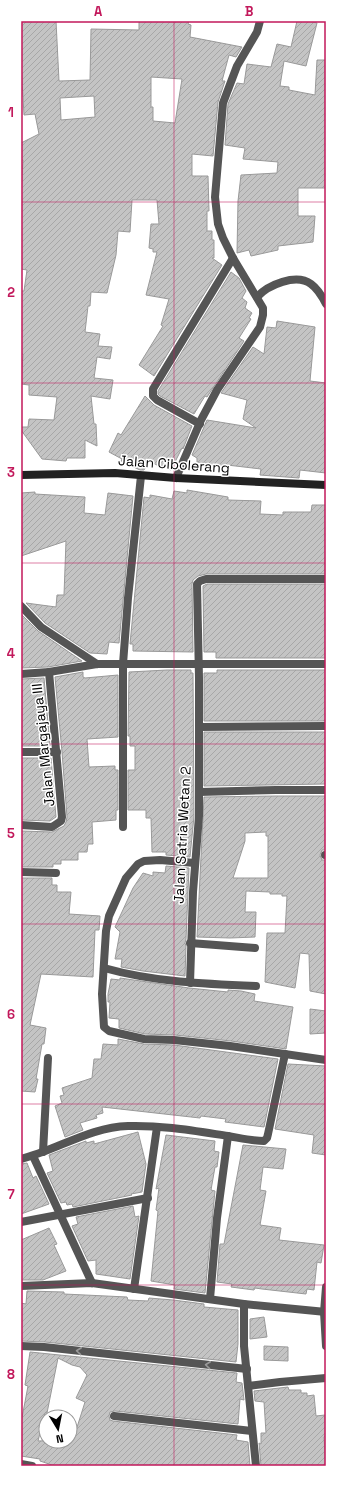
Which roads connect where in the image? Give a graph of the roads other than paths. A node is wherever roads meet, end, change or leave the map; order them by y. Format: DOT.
graph roads {
  1 [pos="260,21"];
  2 [pos="233,258"];
  3 [pos="257,297"];
  4 [pos="326,304"];
  5 [pos="200,424"];
  6 [pos="21,475"];
  7 [pos="141,476"];
  8 [pos="176,478"];
  9 [pos="326,485"];
  10 [pos="326,579"];
  11 [pos="21,606"];
  12 [pos="97,664"];
  13 [pos="123,664"];
  14 [pos="199,664"];
  15 [pos="326,664"];
  16 [pos="48,672"];
  17 [pos="21,674"];
  18 [pos="326,726"];
  19 [pos="199,727"];
  20 [pos="21,752"];
  21 [pos="57,752"];
  22 [pos="326,790"];
  23 [pos="199,792"];
  24 [pos="21,825"];
  25 [pos="123,827"];
  26 [pos="196,863"];
  27 [pos="21,872"];
  28 [pos="56,873"];
  29 [pos="190,943"];
  30 [pos="254,948"];
  31 [pos="104,968"];
  32 [pos="190,983"];
  33 [pos="256,986"];
  34 [pos="285,1054"];
  35 [pos="48,1058"];
  36 [pos="326,1060"];
  37 [pos="157,1126"];
  38 [pos="228,1136"];
  39 [pos="43,1152"];
  40 [pos="33,1156"];
  41 [pos="21,1159"];
  42 [pos="148,1198"];
  43 [pos="60,1214"];
  44 [pos="21,1222"];
  45 [pos="92,1283"];
  46 [pos="21,1286"];
  47 [pos="326,1287"];
  48 [pos="134,1289"];
  49 [pos="210,1300"];
  50 [pos="244,1304"];
  51 [pos="325,1312"];
  52 [pos="21,1346"];
  53 [pos="326,1346"];
  54 [pos="246,1370"];
  55 [pos="326,1378"];
  56 [pos="248,1386"];
  57 [pos="114,1416"];
  58 [pos="252,1430"];
  59 [pos="21,1464"];
  60 [pos="32,1466"];
  61 [pos="256,1466"];
  1 -- 2 [label="street"];
  2 -- 3 [label="street"];
  2 -- 5 [label="street"];
  3 -- 4 [label="street"];
  3 -- 5 [label="street"];
  5 -- 8 [label="street"];
  6 -- 7 [label="street, Jalan Cibolerang"];
  7 -- 8 [label="street, Jalan Cibolerang"];
  7 -- 13 [label="street"];
  8 -- 9 [label="street, Jalan Cibolerang"];
  10 -- 14 [label="street, Jalan Satria Wetan 2"];
  11 -- 12 [label="street"];
  12 -- 13 [label="street"];
  12 -- 16 [label="street"];
  13 -- 14 [label="street"];
  13 -- 25 [label="street"];
  14 -- 15 [label="street"];
  14 -- 19 [label="street, Jalan Satria Wetan 2"];
  16 -- 17 [label="street"];
  16 -- 21 [label="street, Jalan Margajaya III"];
  18 -- 19 [label="street"];
  19 -- 23 [label="street, Jalan Satria Wetan 2"];
  20 -- 21 [label="street"];
  21 -- 24 [label="street, Jalan Margajaya III"];
  22 -- 23 [label="street"];
  23 -- 26 [label="street, Jalan Satria Wetan 2"];
  26 -- 29 [label="street, Jalan Satria Wetan 2"];
  26 -- 31 [label="street"];
  27 -- 28 [label="street"];
  29 -- 30 [label="street"];
  29 -- 32 [label="street, Jalan Satria Wetan 2"];
  31 -- 32 [label="street"];
  31 -- 34 [label="street"];
  32 -- 33 [label="street"];
  34 -- 36 [label="street"];
  34 -- 38 [label="street"];
  35 -- 39 [label="street"];
  37 -- 38 [label="street"];
  37 -- 39 [label="street"];
  37 -- 42 [label="street"];
  38 -- 49 [label="street"];
  39 -- 40 [label="street"];
  40 -- 41 [label="street"];
  40 -- 43 [label="street"];
  42 -- 43 [label="street"];
  42 -- 48 [label="street"];
  43 -- 44 [label="street"];
  43 -- 45 [label="street"];
  45 -- 46 [label="street"];
  45 -- 48 [label="street"];
  47 -- 51 [label="street"];
  48 -- 49 [label="street"];
  49 -- 50 [label="street"];
  50 -- 51 [label="street"];
  50 -- 54 [label="street"];
  51 -- 53 [label="street"];
  54 -- 52 [label="street, one-way"];
  54 -- 56 [label="street"];
  55 -- 56 [label="street"];
  56 -- 58 [label="street"];
  57 -- 58 [label="street"];
  58 -- 61 [label="street"];
  59 -- 60 [label="street"];
}
